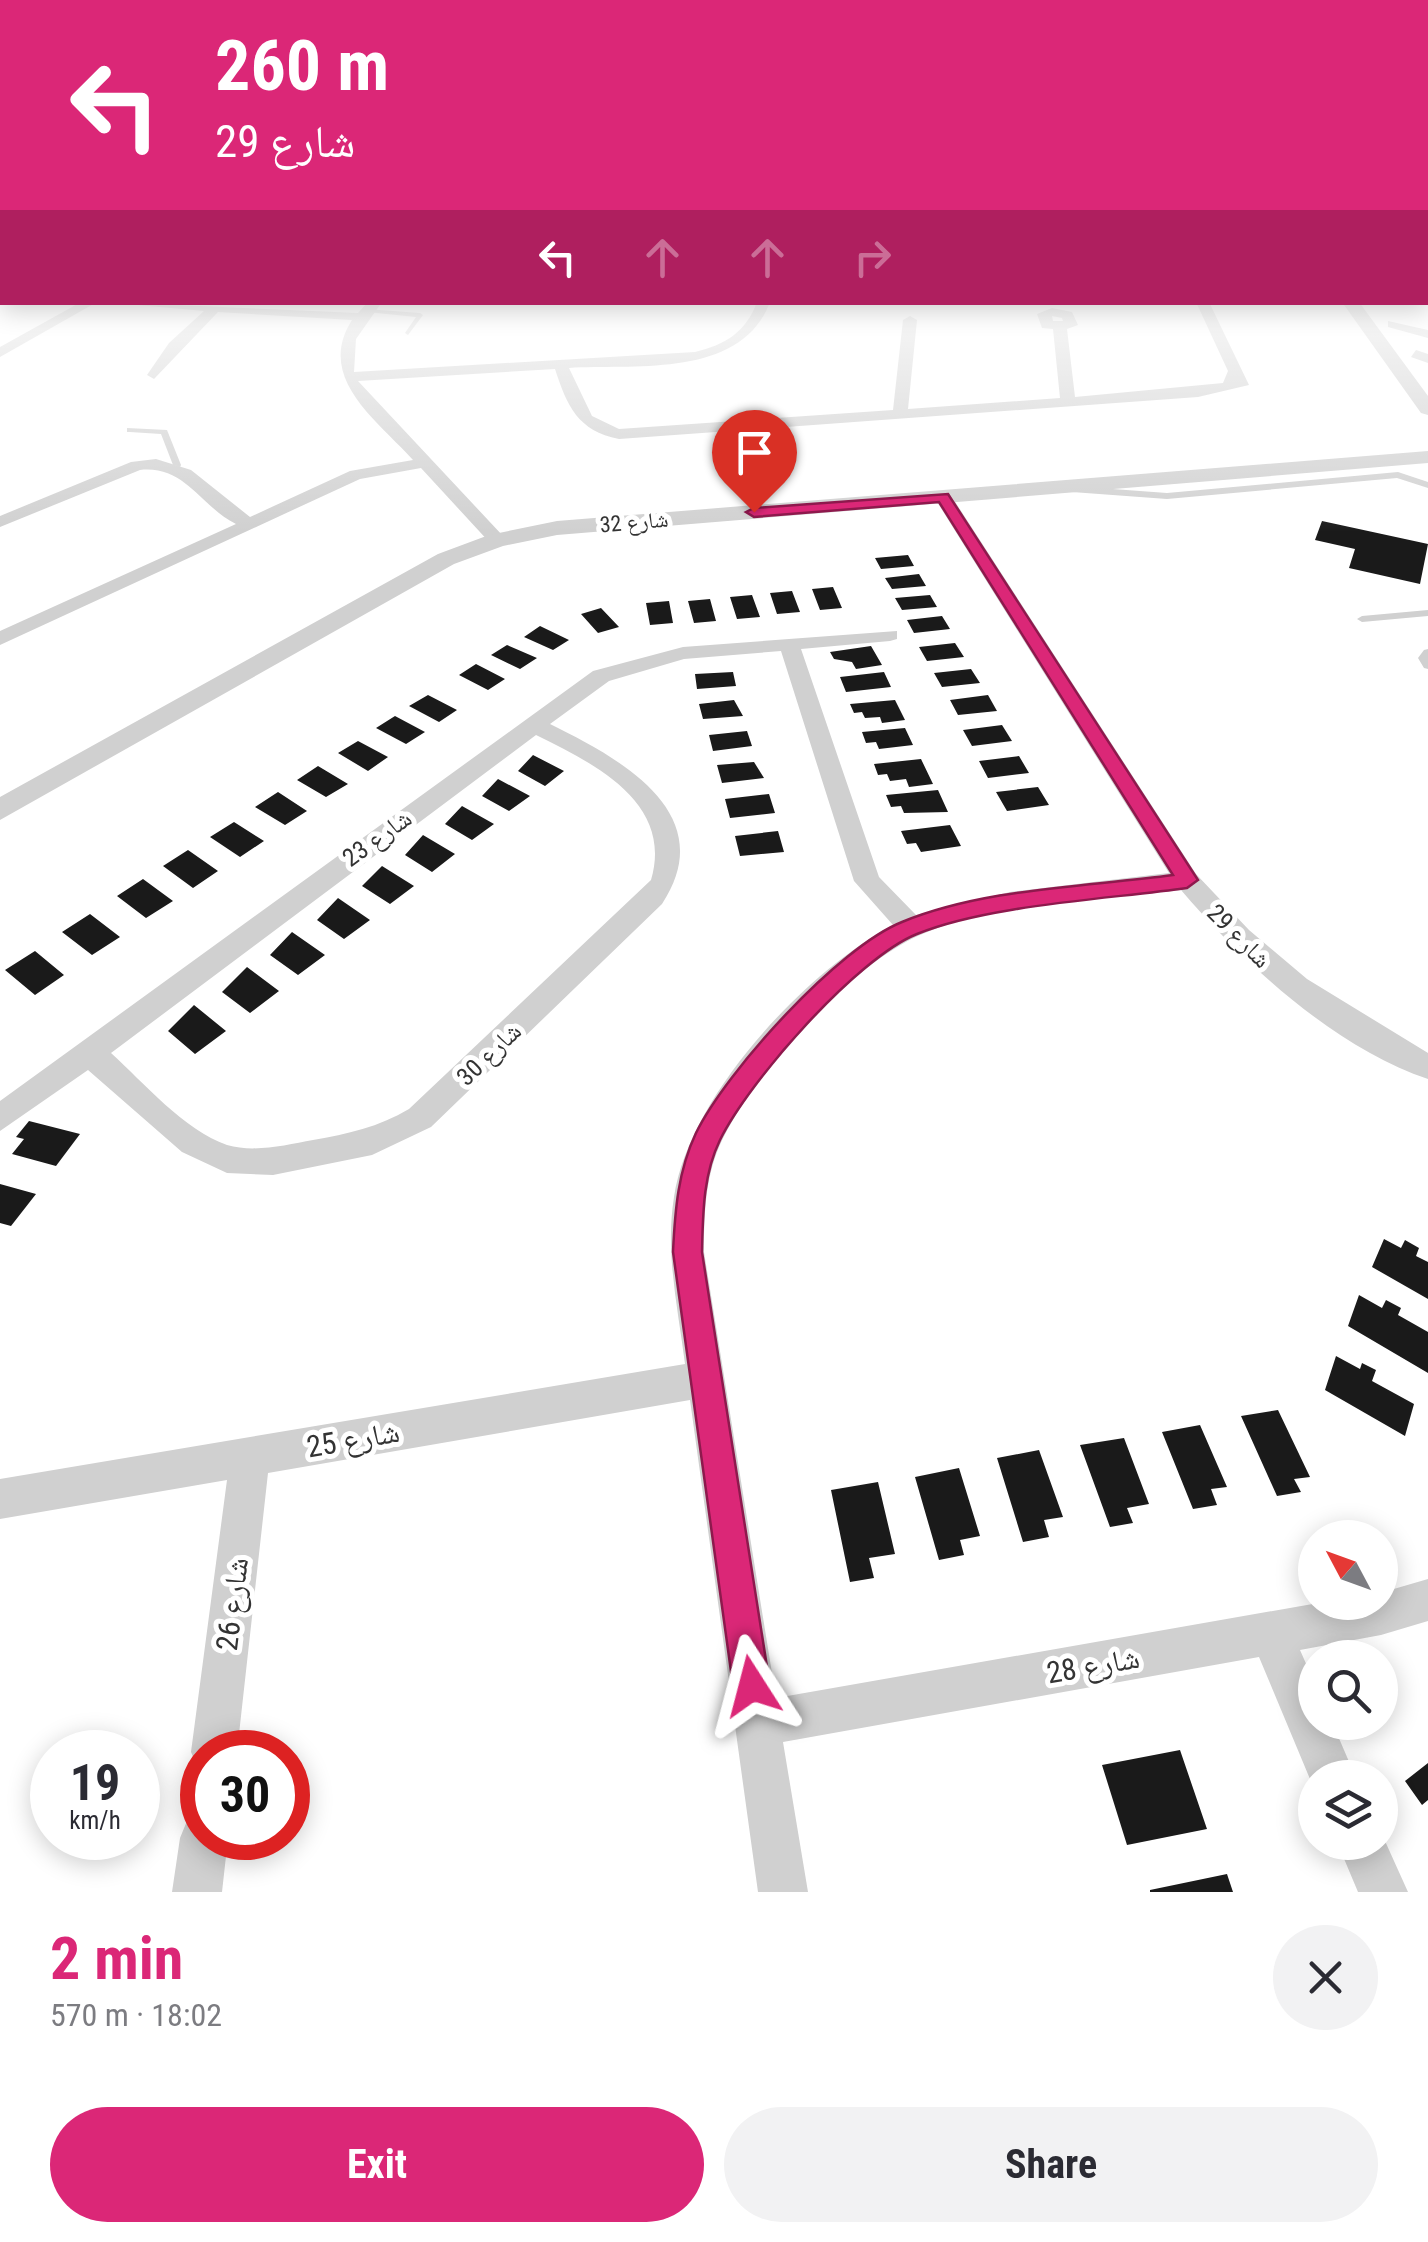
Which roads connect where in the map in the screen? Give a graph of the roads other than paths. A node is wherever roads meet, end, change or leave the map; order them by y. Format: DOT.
graph roads {
  1 [pos="169,355"];
  2 [pos="346,355"];
  3 [pos="691,355"];
  4 [pos="907,355"];
  5 [pos="1065,355"];
  6 [pos="1229,355"];
  7 [pos="1388,355"];
  8 [pos="1422,356"];
  9 [pos="561,365"];
  10 [pos="1067,366"];
  11 [pos="1428,369"];
  12 [pos="154,376"];
  13 [pos="905,376"];
  14 [pos="350,380"];
  15 [pos="1088,401"];
  16 [pos="1068,402"];
  17 [pos="1428,409"];
  18 [pos="918,412"];
  19 [pos="900,414"];
  20 [pos="130,430"];
  21 [pos="1428,458"];
  22 [pos="420,459"];
  23 [pos="177,465"];
  24 [pos="1428,485"];
  25 [pos="1066,488"];
  26 [pos="943,497"];
  27 [pos="0,522"];
  28 [pos="250,524"];
  29 [pos="497,540"];
  30 [pos="1428,613"];
  31 [pos="1362,619"];
  32 [pos="890,635"];
  33 [pos="0,639"];
  34 [pos="789,644"];
  35 [pos="1428,652"];
  36 [pos="1428,666"];
  37 [pos="532,724"];
  38 [pos="0,810"];
  39 [pos="1187,880"];
  40 [pos="911,927"];
  41 [pos="87,1050"];
  42 [pos="1428,1067"];
  43 [pos="0,1118"];
  44 [pos="706,1379"];
  45 [pos="250,1456"];
  46 [pos="0,1499"];
  47 [pos="1428,1600"];
  48 [pos="1270,1633"];
  49 [pos="757,1724"];
  50 [pos="217,1730"];
  51 [pos="1325,1760"];
  52 [pos="202,1860"];
  53 [pos="1370,1860"];
  54 [pos="198,1892"];
  55 [pos="783,1892"];
  56 [pos="1383,1892"];
  1 -- 12 [label="street"];
  2 -- 14 [label="street"];
  3 -- 9 [label="street"];
  4 -- 13 [label="street"];
  5 -- 10 [label="street"];
  6 -- 15 [label="street"];
  7 -- 17 [label="street"];
  8 -- 11 [label="street"];
  9 -- 14 [label="street"];
  9 -- 19 [label="street"];
  10 -- 15 [label="street"];
  10 -- 16 [label="street"];
  13 -- 18 [label="street"];
  13 -- 19 [label="street"];
  14 -- 22 [label="street"];
  15 -- 16 [label="street"];
  16 -- 18 [label="street"];
  18 -- 19 [label="street"];
  20 -- 23 [label="lane"];
  21 -- 25 [label="street, شارع 32"];
  22 -- 28 [label="street"];
  22 -- 29 [label="street"];
  23 -- 27 [label="street"];
  23 -- 28 [label="street"];
  24 -- 25 [label="lane"];
  25 -- 26 [label="street, شارع 32"];
  26 -- 29 [label="street, شارع 32"];
  26 -- 39 [label="street, شارع 29"];
  28 -- 33 [label="street"];
  29 -- 38 [label="street, شارع 32"];
  30 -- 31 [label="lane"];
  32 -- 34 [label="street, شارع 23"];
  34 -- 37 [label="street, شارع 23"];
  34 -- 40 [label="street"];
  35 -- 36 [label="lane"];
  37 -- 41 [label="street, شارع 23"];
  37 -- 41 [label="street, شارع 30"];
  39 -- 40 [label="street"];
  39 -- 42 [label="street, شارع 29"];
  40 -- 44 [label="street"];
  41 -- 43 [label="street, شارع 23"];
  44 -- 45 [label="street, شارع 25"];
  44 -- 49 [label="street"];
  45 -- 46 [label="street, شارع 25"];
  45 -- 50 [label="street, شارع 26"];
  47 -- 48 [label="street, شارع 28"];
  48 -- 49 [label="street, شارع 28"];
  48 -- 51 [label="street"];
  49 -- 55 [label="street"];
  52 -- 54 [label="street"];
  53 -- 56 [label="street"];
}
